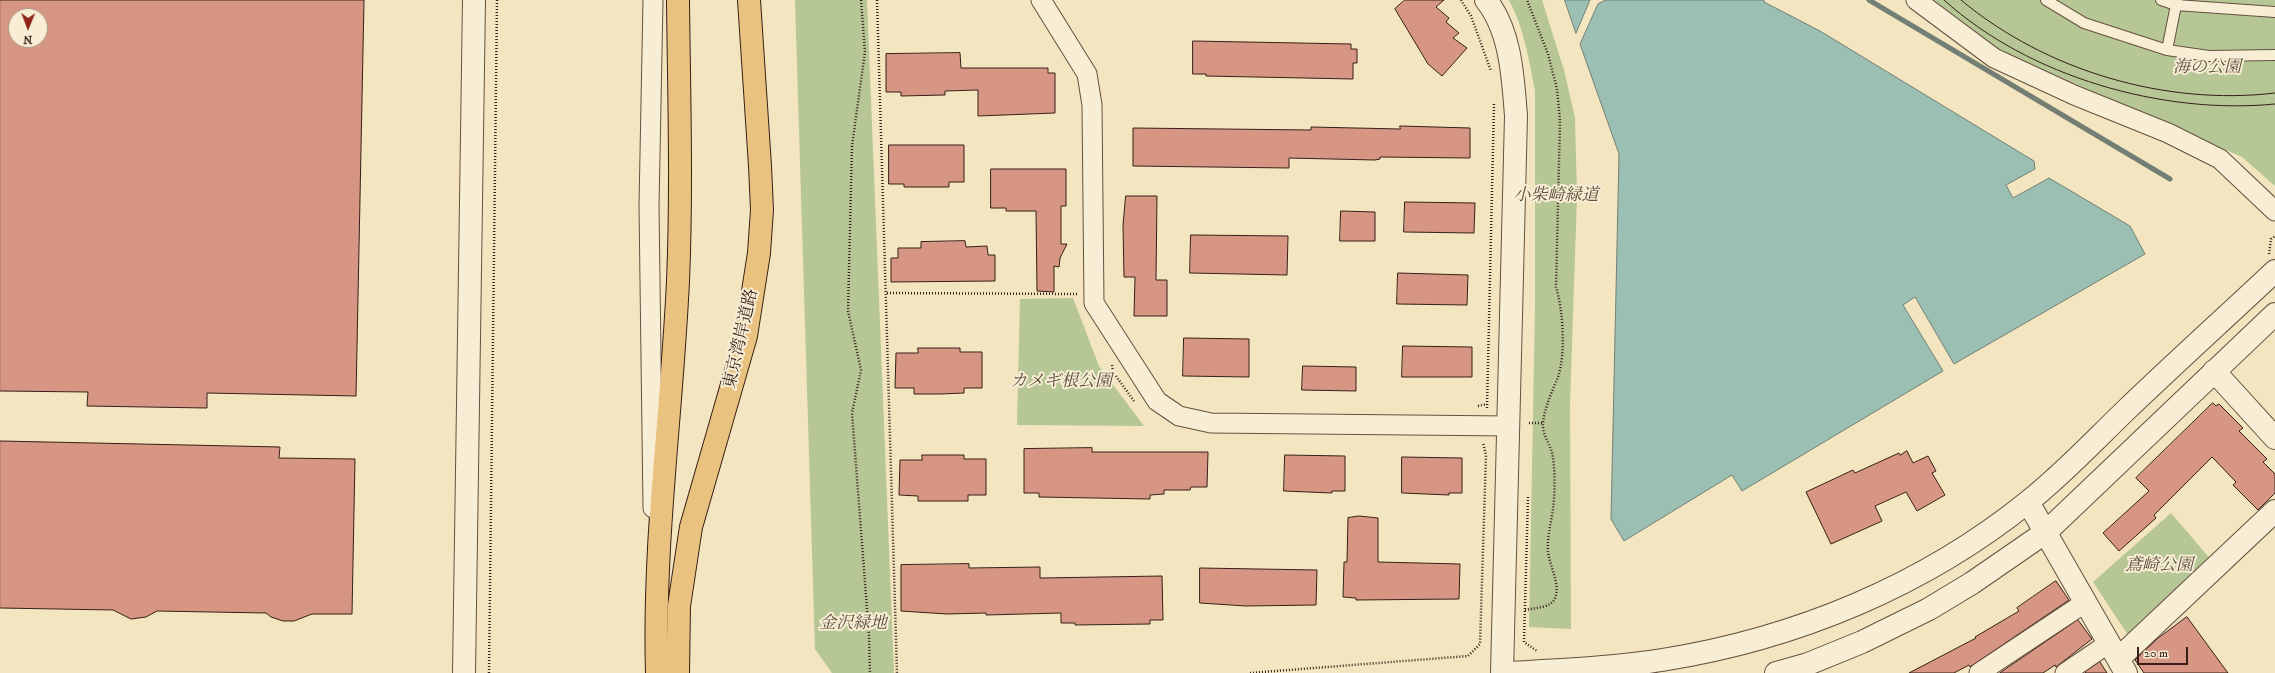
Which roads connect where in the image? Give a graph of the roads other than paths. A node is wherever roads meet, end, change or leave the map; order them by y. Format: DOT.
graph roads {
  1 [pos="474,0"];
  2 [pos="488,0"];
  3 [pos="653,0"];
  4 [pos="678,0"];
  5 [pos="749,0"];
  6 [pos="1041,0"];
  7 [pos="1486,0"];
  8 [pos="1916,0"];
  9 [pos="2046,0"];
  10 [pos="2161,0"];
  11 [pos="2176,2"];
  12 [pos="2275,12"];
  13 [pos="2167,50"];
  14 [pos="2275,55"];
  15 [pos="2275,211"];
  16 [pos="2269,265"];
  17 [pos="2275,314"];
  18 [pos="2214,371"];
  19 [pos="1508,426"];
  20 [pos="2275,438"];
  21 [pos="2028,502"];
  22 [pos="2275,511"];
  23 [pos="2046,532"];
  24 [pos="656,600"];
  25 [pos="2086,602"];
  26 [pos="2117,659"];
  27 [pos="1809,668"];
  28 [pos="464,673"];
  29 [pos="479,673"];
  30 [pos="657,673"];
  31 [pos="678,673"];
  32 [pos="1502,673"];
  33 [pos="1509,673"];
  34 [pos="1776,673"];
  35 [pos="1979,673"];
  36 [pos="2065,673"];
  1 -- 28 [label="street"];
  2 -- 29 [label="street"];
  3 -- 24 [label="street"];
  4 -- 24 [label="highway"];
  5 -- 31 [label="highway, 東京湾岸道路"];
  6 -- 19 [label="street"];
  7 -- 19 [label="street"];
  8 -- 15 [label="street"];
  9 -- 13 [label="lane"];
  10 -- 11 [label="lane"];
  11 -- 12 [label="lane"];
  11 -- 13 [label="lane"];
  13 -- 14 [label="lane"];
  16 -- 21 [label="street"];
  17 -- 18 [label="street"];
  18 -- 20 [label="street"];
  18 -- 23 [label="street"];
  19 -- 32 [label="street"];
  21 -- 23 [label="street"];
  21 -- 33 [label="street"];
  22 -- 26 [label="street"];
  23 -- 25 [label="street"];
  23 -- 27 [label="street"];
  24 -- 30 [label="highway"];
  25 -- 26 [label="street"];
  25 -- 35 [label="street"];
  26 -- 36 [label="street"];
  27 -- 34 [label="street"];
}
